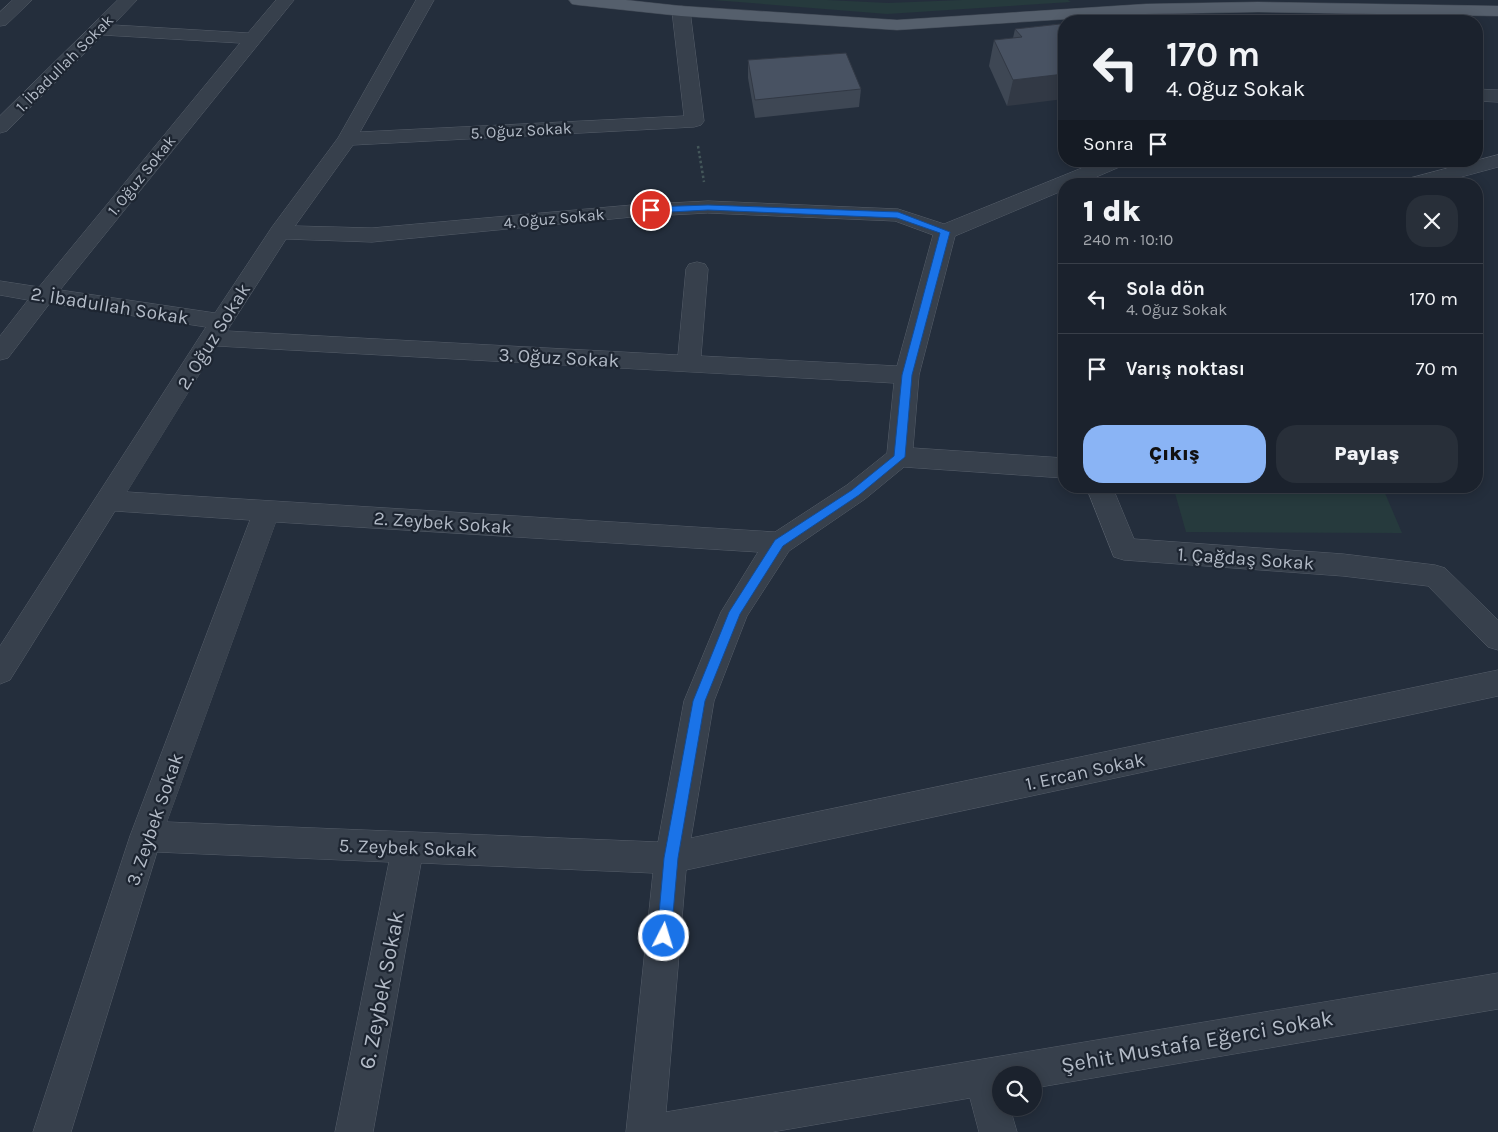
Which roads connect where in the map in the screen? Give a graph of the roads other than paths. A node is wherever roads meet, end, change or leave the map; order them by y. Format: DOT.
graph roads {
  1 [pos="23,0"];
  2 [pos="128,0"];
  3 [pos="285,0"];
  4 [pos="425,0"];
  5 [pos="578,0"];
  6 [pos="1101,0"];
  7 [pos="1180,0"];
  8 [pos="1146,9"];
  9 [pos="681,11"];
  10 [pos="1498,11"];
  11 [pos="0,21"];
  12 [pos="98,29"];
  13 [pos="253,39"];
  14 [pos="1483,95"];
  15 [pos="1498,96"];
  16 [pos="0,127"];
  17 [pos="347,139"];
  18 [pos="1498,161"];
  19 [pos="1483,165"];
  20 [pos="1105,167"];
  21 [pos="1475,167"];
  22 [pos="1082,178"];
  23 [pos="1433,178"];
  24 [pos="1058,188"];
  25 [pos="280,232"];
  26 [pos="945,232"];
  27 [pos="697,269"];
  28 [pos="0,288"];
  29 [pos="44,295"];
  30 [pos="216,330"];
  31 [pos="0,352"];
  32 [pos="689,364"];
  33 [pos="907,375"];
  34 [pos="899,457"];
  35 [pos="1058,468"];
  36 [pos="1102,493"];
  37 [pos="108,501"];
  38 [pos="267,511"];
  39 [pos="779,543"];
  40 [pos="1498,638"];
  41 [pos="0,671"];
  42 [pos="1498,683"];
  43 [pos="146,836"];
  44 [pos="408,847"];
  45 [pos="671,858"];
  46 [pos="1498,991"];
  47 [pos="983,1077"];
  48 [pos="52,1132"];
  49 [pos="354,1132"];
  50 [pos="645,1132"];
  51 [pos="660,1132"];
  52 [pos="998,1132"];
  1 -- 11 [label="street"];
  2 -- 12 [label="street, 1. İbadullah Sokak"];
  3 -- 13 [label="street, 1. Oğuz Sokak"];
  4 -- 17 [label="street, 2. Oğuz Sokak"];
  5 -- 9 [label="main road"];
  6 -- 8 [label="main road"];
  7 -- 8 [label="main road"];
  8 -- 9 [label="main road"];
  8 -- 10 [label="main road"];
  9 -- 17 [label="street, 5. Oğuz Sokak"];
  12 -- 13 [label="street"];
  12 -- 16 [label="street, 1. İbadullah Sokak"];
  13 -- 29 [label="street, 1. Oğuz Sokak"];
  14 -- 15 [label="street"];
  17 -- 25 [label="street, 2. Oğuz Sokak"];
  18 -- 19 [label="street"];
  20 -- 22 [label="street"];
  21 -- 23 [label="street"];
  24 -- 26 [label="street"];
  25 -- 26 [label="street, 4. Oğuz Sokak"];
  25 -- 30 [label="street, 2. Oğuz Sokak"];
  26 -- 33 [label="street"];
  27 -- 32 [label="street"];
  28 -- 29 [label="street, 2. İbadullah Sokak"];
  29 -- 30 [label="street, 2. İbadullah Sokak"];
  29 -- 31 [label="street, 1. Oğuz Sokak"];
  30 -- 32 [label="street, 3. Oğuz Sokak"];
  30 -- 37 [label="street, 2. Oğuz Sokak"];
  32 -- 33 [label="street, 3. Oğuz Sokak"];
  33 -- 34 [label="street"];
  34 -- 35 [label="street"];
  34 -- 39 [label="street"];
  36 -- 40 [label="street, 1. Çağdaş Sokak"];
  37 -- 38 [label="street, 2. Zeybek Sokak"];
  37 -- 41 [label="street, 2. Oğuz Sokak"];
  38 -- 39 [label="street, 2. Zeybek Sokak"];
  38 -- 43 [label="street, 3. Zeybek Sokak"];
  39 -- 45 [label="street"];
  42 -- 45 [label="street, 1. Ercan Sokak"];
  43 -- 44 [label="street, 5. Zeybek Sokak"];
  43 -- 48 [label="street, 3. Zeybek Sokak"];
  44 -- 45 [label="street, 5. Zeybek Sokak"];
  44 -- 49 [label="street, 6. Zeybek Sokak"];
  45 -- 50 [label="street"];
  46 -- 47 [label="street, Şehit Mustafa Eğerci Sokak"];
  47 -- 51 [label="street, Şehit Mustafa Eğerci Sokak"];
  47 -- 52 [label="street"];
}
